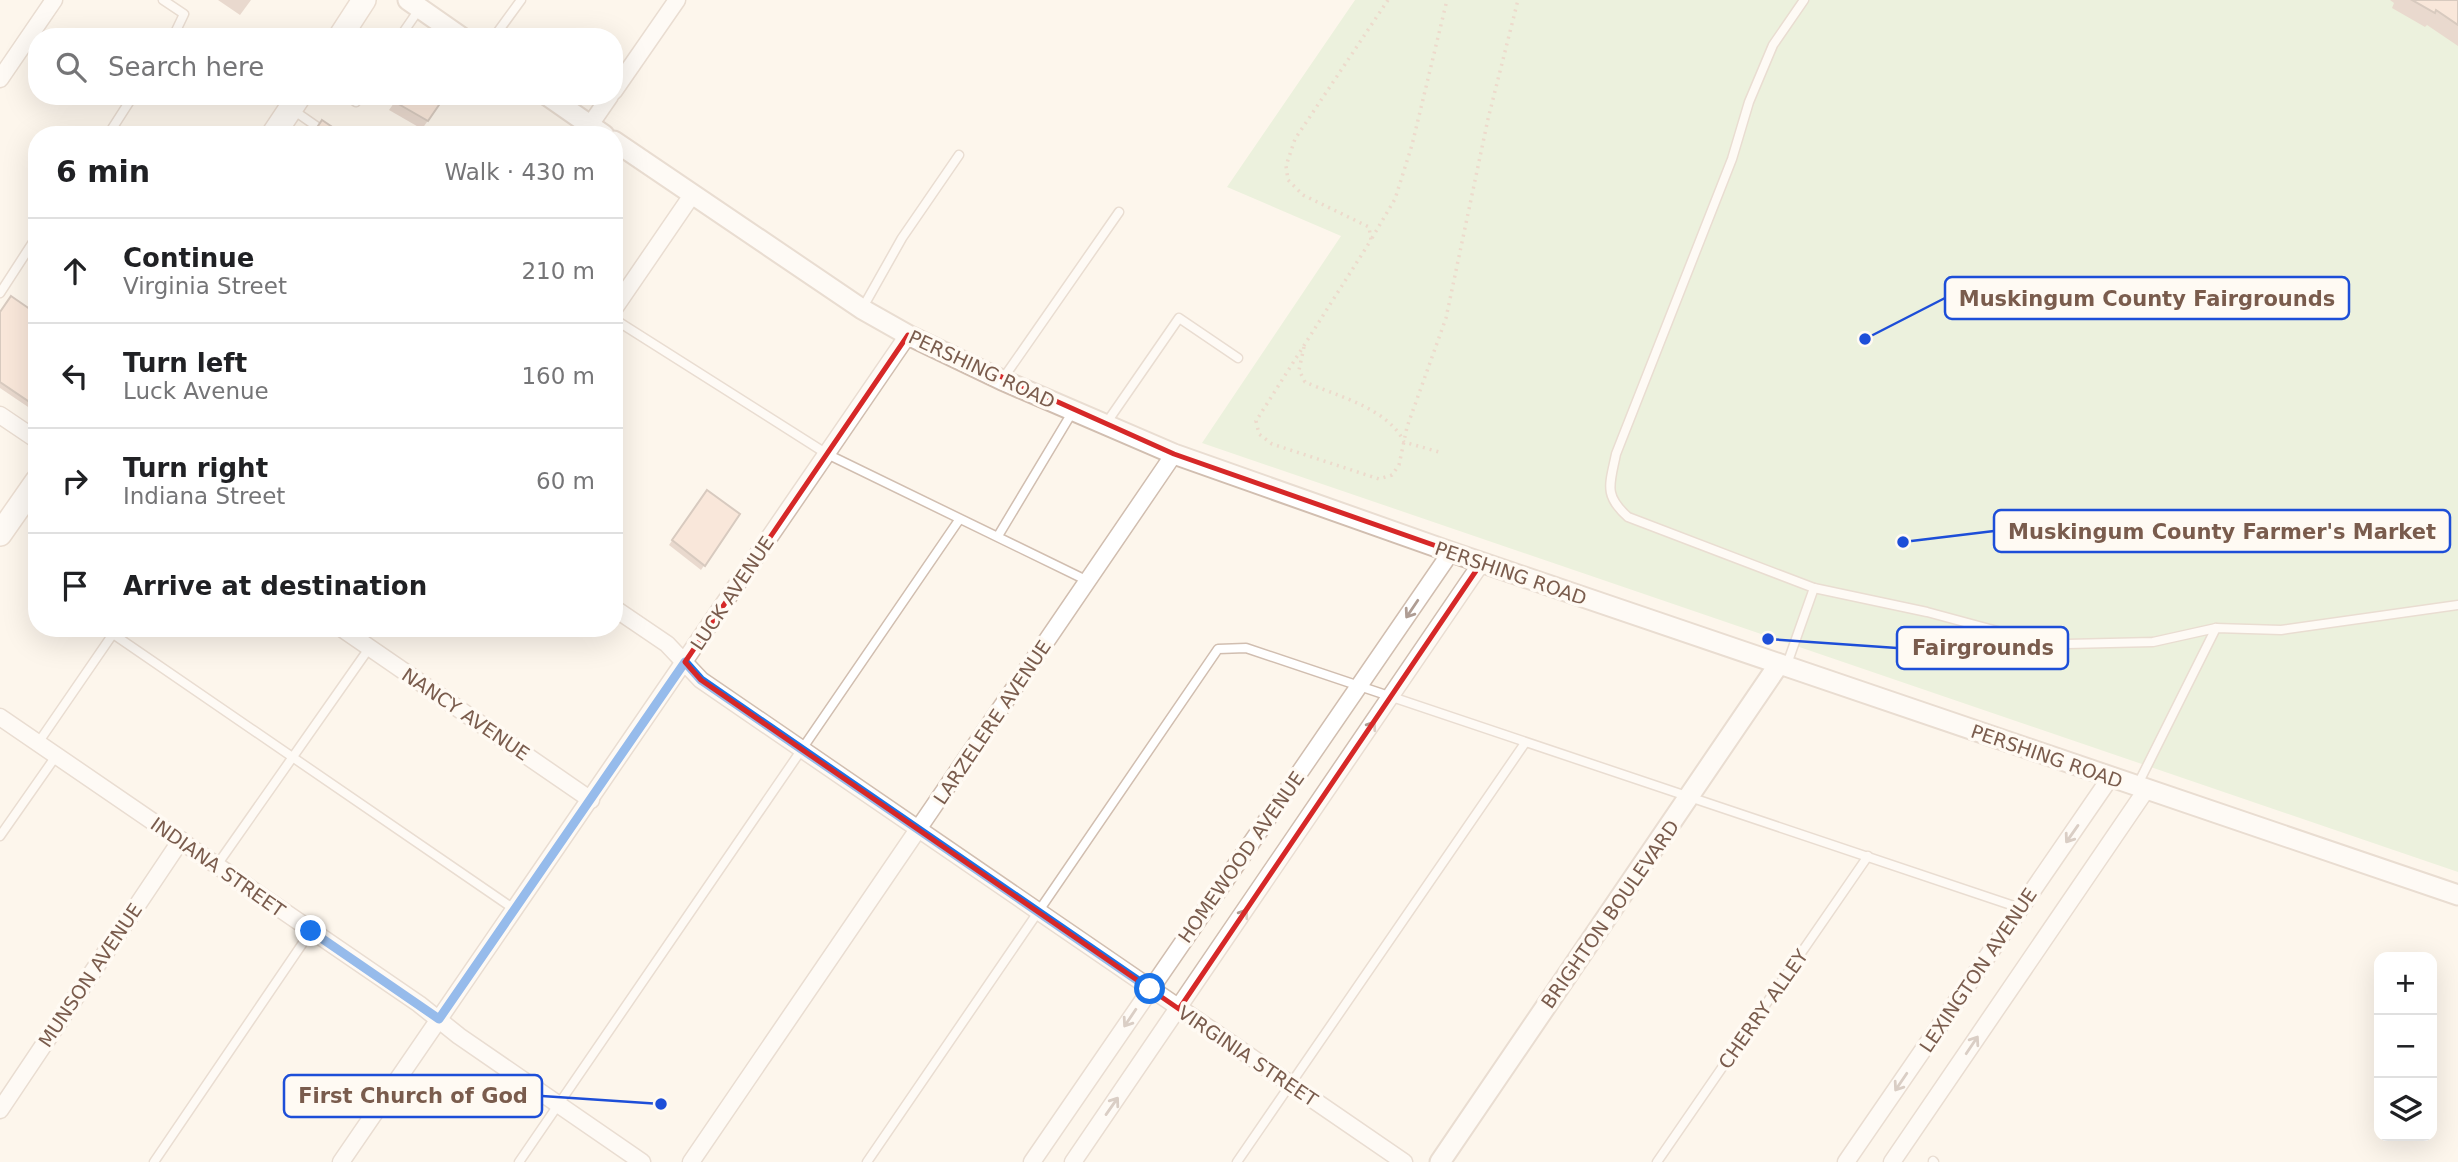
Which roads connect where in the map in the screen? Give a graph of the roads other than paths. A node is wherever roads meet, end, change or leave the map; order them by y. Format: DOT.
graph roads {
  1 [pos="54,0"];
  2 [pos="163,0"];
  3 [pos="365,0"];
  4 [pos="521,0"];
  5 [pos="677,0"];
  6 [pos="1804,0"];
  7 [pos="414,4"];
  8 [pos="35,28"];
  9 [pos="177,28"];
  10 [pos="346,28"];
  11 [pos="404,28"];
  12 [pos="448,28"];
  13 [pos="501,28"];
  14 [pos="28,38"];
  15 [pos="623,78"];
  16 [pos="0,79"];
  17 [pos="127,105"];
  18 [pos="293,105"];
  19 [pos="298,105"];
  20 [pos="561,105"];
  21 [pos="607,105"];
  22 [pos="113,126"];
  23 [pos="279,126"];
  24 [pos="319,126"];
  25 [pos="591,126"];
  26 [pos="599,126"];
  27 [pos="623,147"];
  28 [pos="959,155"];
  29 [pos="692,195"];
  30 [pos="1119,212"];
  31 [pos="28,250"];
  32 [pos="0,293"];
  33 [pos="623,296"];
  34 [pos="862,309"];
  35 [pos="623,325"];
  36 [pos="908,335"];
  37 [pos="1238,358"];
  38 [pos="1002,380"];
  39 [pos="1073,411"];
  40 [pos="0,415"];
  41 [pos="1105,425"];
  42 [pos="28,434"];
  43 [pos="827,454"];
  44 [pos="1174,454"];
  45 [pos="28,494"];
  46 [pos="959,520"];
  47 [pos="0,534"];
  48 [pos="998,536"];
  49 [pos="1451,552"];
  50 [pos="1482,562"];
  51 [pos="1088,582"];
  52 [pos="1814,588"];
  53 [pos="2458,605"];
  54 [pos="623,614"];
  55 [pos="2216,628"];
  56 [pos="111,637"];
  57 [pos="124,637"];
  58 [pos="354,637"];
  59 [pos="369,647"];
  60 [pos="685,662"];
  61 [pos="1783,665"];
  62 [pos="1358,687"];
  63 [pos="1392,697"];
  64 [pos="0,717"];
  65 [pos="38,743"];
  66 [pos="1525,743"];
  67 [pos="802,748"];
  68 [pos="55,756"];
  69 [pos="293,756"];
  70 [pos="2110,778"];
  71 [pos="2142,788"];
  72 [pos="1690,798"];
  73 [pos="592,800"];
  74 [pos="919,828"];
  75 [pos="0,836"];
  76 [pos="180,840"];
  77 [pos="1868,856"];
  78 [pos="217,865"];
  79 [pos="2458,895"];
  80 [pos="2020,908"];
  81 [pos="514,909"];
  82 [pos="1038,912"];
  83 [pos="311,931"];
  84 [pos="1150,989"];
  85 [pos="1179,1009"];
  86 [pos="439,1019"];
  87 [pos="1290,1084"];
  88 [pos="556,1104"];
  89 [pos="0,1110"];
  90 [pos="154,1162"];
  91 [pos="341,1162"];
  92 [pos="519,1162"];
  93 [pos="642,1162"];
  94 [pos="691,1162"];
  95 [pos="867,1162"];
  96 [pos="1032,1162"];
  97 [pos="1073,1162"];
  98 [pos="1237,1162"];
  99 [pos="1405,1162"];
  100 [pos="1440,1162"];
  101 [pos="1657,1162"];
  102 [pos="1846,1162"];
  103 [pos="1892,1162"];
  1 -- 8 [label="street"];
  2 -- 9 [label="lane"];
  3 -- 10 [label="main road"];
  4 -- 13 [label="lane"];
  5 -- 15 [label="street"];
  6 -- 52 [label="lane"];
  7 -- 11 [label="lane"];
  7 -- 12 [label="street"];
  14 -- 16 [label="street"];
  17 -- 22 [label="lane"];
  18 -- 23 [label="main road"];
  19 -- 24 [label="lane"];
  20 -- 25 [label="street"];
  21 -- 26 [label="street"];
  27 -- 29 [label="street, PERSHING ROAD"];
  28 -- 34 [label="lane"];
  29 -- 33 [label="street"];
  29 -- 34 [label="street, PERSHING ROAD"];
  30 -- 38 [label="lane"];
  31 -- 32 [label="lane"];
  34 -- 36 [label="street, PERSHING ROAD"];
  35 -- 43 [label="lane"];
  36 -- 38 [label="street, PERSHING ROAD"];
  36 -- 43 [label="street, LUCK AVENUE"];
  37 -- 41 [label="lane"];
  38 -- 39 [label="street, PERSHING ROAD"];
  39 -- 41 [label="street, PERSHING ROAD"];
  39 -- 48 [label="lane"];
  40 -- 42 [label="street"];
  41 -- 44 [label="street, PERSHING ROAD"];
  43 -- 46 [label="lane"];
  43 -- 60 [label="street, LUCK AVENUE"];
  44 -- 49 [label="street, PERSHING ROAD"];
  44 -- 51 [label="street, LARZELERE AVENUE"];
  45 -- 47 [label="main road"];
  46 -- 48 [label="lane"];
  46 -- 67 [label="lane"];
  48 -- 51 [label="lane"];
  49 -- 50 [label="street, PERSHING ROAD"];
  49 -- 62 [label="street, HOMEWOOD AVENUE, one-way"];
  50 -- 61 [label="street, PERSHING ROAD"];
  50 -- 63 [label="street, HOMEWOOD AVENUE"];
  51 -- 74 [label="street, LARZELERE AVENUE"];
  52 -- 55 [label="lane"];
  52 -- 61 [label="lane"];
  53 -- 55 [label="lane"];
  54 -- 60 [label="street, VIRGINIA STREET"];
  55 -- 71 [label="lane"];
  56 -- 65 [label="lane"];
  57 -- 69 [label="lane"];
  58 -- 59 [label="street, NANCY AVENUE"];
  59 -- 69 [label="lane"];
  59 -- 73 [label="street, NANCY AVENUE"];
  60 -- 67 [label="street, VIRGINIA STREET"];
  60 -- 73 [label="street, LUCK AVENUE"];
  61 -- 70 [label="street, PERSHING ROAD"];
  61 -- 72 [label="street, BRIGHTON BOULEVARD"];
  62 -- 63 [label="lane"];
  62 -- 82 [label="lane"];
  62 -- 84 [label="street, HOMEWOOD AVENUE"];
  63 -- 66 [label="lane"];
  85 -- 63 [label="street, HOMEWOOD AVENUE, one-way"];
  64 -- 65 [label="street, INDIANA STREET"];
  65 -- 68 [label="street, INDIANA STREET"];
  66 -- 72 [label="lane"];
  66 -- 87 [label="lane"];
  67 -- 74 [label="street, VIRGINIA STREET"];
  67 -- 88 [label="lane"];
  68 -- 75 [label="lane"];
  68 -- 76 [label="street, INDIANA STREET"];
  69 -- 78 [label="lane"];
  69 -- 81 [label="lane"];
  70 -- 71 [label="street, PERSHING ROAD"];
  70 -- 80 [label="street, LEXINGTON AVENUE, one-way"];
  71 -- 79 [label="street, PERSHING ROAD"];
  103 -- 71 [label="street, LEXINGTON AVENUE, one-way"];
  72 -- 77 [label="lane"];
  72 -- 100 [label="street, BRIGHTON BOULEVARD"];
  73 -- 81 [label="street, LUCK AVENUE"];
  74 -- 82 [label="street, VIRGINIA STREET"];
  74 -- 94 [label="street, LARZELERE AVENUE"];
  76 -- 78 [label="street, INDIANA STREET"];
  76 -- 89 [label="street, MUNSON AVENUE"];
  77 -- 80 [label="lane"];
  77 -- 101 [label="lane, CHERRY ALLEY"];
  78 -- 83 [label="street, INDIANA STREET"];
  80 -- 102 [label="street, LEXINGTON AVENUE, one-way"];
  81 -- 86 [label="street, LUCK AVENUE"];
  82 -- 84 [label="street, VIRGINIA STREET"];
  82 -- 95 [label="lane"];
  83 -- 86 [label="street, INDIANA STREET"];
  83 -- 90 [label="lane"];
  84 -- 85 [label="street, VIRGINIA STREET"];
  84 -- 96 [label="street, HOMEWOOD AVENUE, one-way"];
  85 -- 87 [label="street, VIRGINIA STREET"];
  97 -- 85 [label="street, HOMEWOOD AVENUE, one-way"];
  86 -- 88 [label="street, INDIANA STREET"];
  86 -- 91 [label="street, LUCK AVENUE"];
  87 -- 98 [label="lane"];
  87 -- 99 [label="street, VIRGINIA STREET"];
  88 -- 92 [label="lane"];
  88 -- 93 [label="street, INDIANA STREET"];
}
